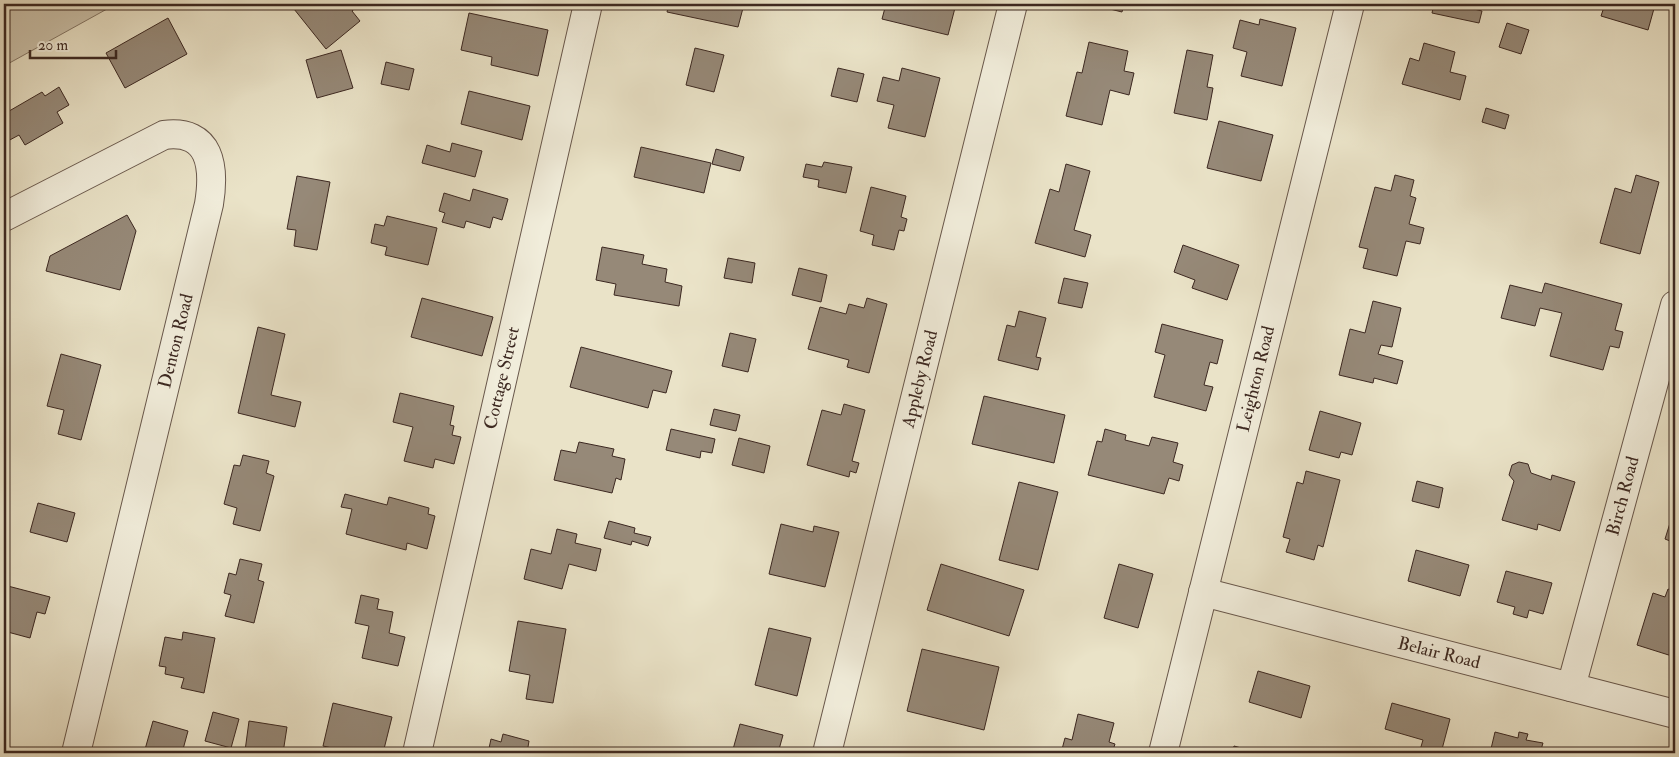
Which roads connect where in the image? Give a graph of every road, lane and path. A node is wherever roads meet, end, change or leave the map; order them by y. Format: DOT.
graph roads {
  1 [pos="588,4"];
  2 [pos="1013,4"];
  3 [pos="1350,4"];
  4 [pos="4,218"];
  5 [pos="1674,315"];
  6 [pos="1203,592"];
  7 [pos="1571,687"];
  8 [pos="1675,714"];
  9 [pos="76,753"];
  10 [pos="417,753"];
  11 [pos="827,753"];
  12 [pos="1163,753"];
  1 -- 10 [label="street, Cottage Street"];
  2 -- 11 [label="street, Appleby Road"];
  3 -- 6 [label="street, Leighton Road"];
  4 -- 9 [label="street, Denton Road"];
  5 -- 7 [label="street, Birch Road"];
  6 -- 7 [label="street, Belair Road"];
  6 -- 12 [label="street, Leighton Road"];
  7 -- 8 [label="street, Belair Road"];
}
